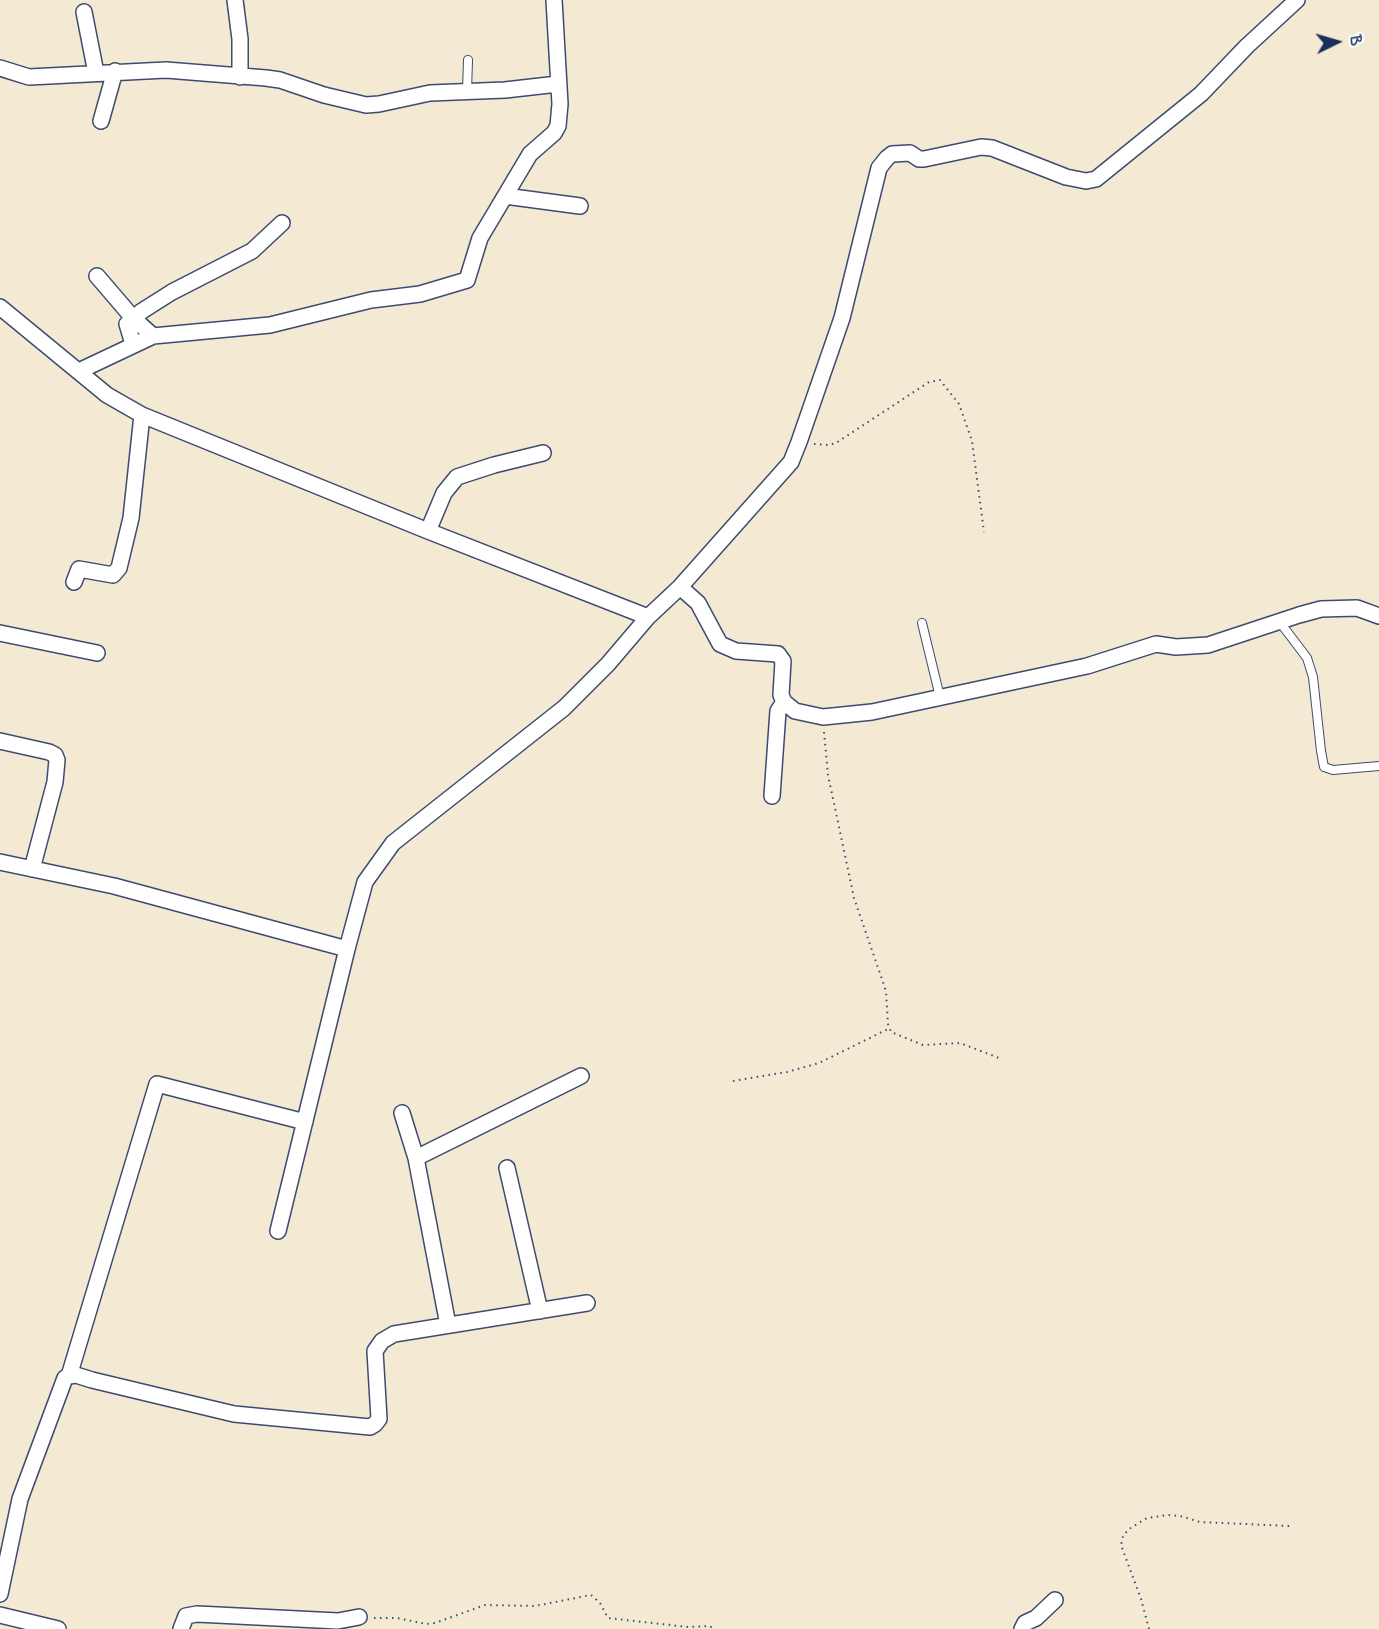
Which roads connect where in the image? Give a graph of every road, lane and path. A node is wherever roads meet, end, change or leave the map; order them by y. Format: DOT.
graph roads {
  1 [pos="235,0"];
  2 [pos="554,0"];
  3 [pos="1297,0"];
  4 [pos="84,12"];
  5 [pos="468,60"];
  6 [pos="0,68"];
  7 [pos="115,71"];
  8 [pos="96,73"];
  9 [pos="240,77"];
  10 [pos="558,84"];
  11 [pos="467,91"];
  12 [pos="101,121"];
  13 [pos="505,196"];
  14 [pos="580,206"];
  15 [pos="282,224"];
  16 [pos="97,276"];
  17 [pos="0,307"];
  18 [pos="133,318"];
  19 [pos="153,336"];
  20 [pos="133,344"];
  21 [pos="79,371"];
  22 [pos="142,415"];
  23 [pos="799,442"];
  24 [pos="543,453"];
  25 [pos="428,531"];
  26 [pos="984,532"];
  27 [pos="74,582"];
  28 [pos="680,587"];
  29 [pos="1379,615"];
  30 [pos="648,617"];
  31 [pos="1279,621"];
  32 [pos="922,623"];
  33 [pos="0,633"];
  34 [pos="98,653"];
  35 [pos="940,697"];
  36 [pos="784,702"];
  37 [pos="823,717"];
  38 [pos="0,741"];
  39 [pos="1379,766"];
  40 [pos="772,796"];
  41 [pos="0,862"];
  42 [pos="32,869"];
  43 [pos="346,948"];
  44 [pos="890,1028"];
  45 [pos="999,1058"];
  46 [pos="581,1076"];
  47 [pos="733,1080"];
  48 [pos="402,1113"];
  49 [pos="305,1122"];
  50 [pos="416,1158"];
  51 [pos="507,1168"];
  52 [pos="278,1231"];
  53 [pos="587,1303"];
  54 [pos="540,1311"];
  55 [pos="448,1325"];
  56 [pos="69,1376"];
  57 [pos="1290,1526"];
  58 [pos="0,1594"];
  59 [pos="1055,1600"];
  60 [pos="0,1615"];
  61 [pos="359,1617"];
  62 [pos="338,1625"];
  63 [pos="58,1629"];
  64 [pos="181,1629"];
  65 [pos="715,1629"];
  66 [pos="1022,1629"];
  67 [pos="1149,1629"];
  1 -- 9 [label="street"];
  2 -- 10 [label="street"];
  3 -- 23 [label="street"];
  4 -- 8 [label="street"];
  5 -- 11 [label="lane"];
  6 -- 8 [label="street"];
  7 -- 8 [label="street"];
  7 -- 9 [label="street"];
  7 -- 12 [label="street"];
  9 -- 11 [label="street"];
  10 -- 11 [label="street"];
  10 -- 13 [label="street"];
  13 -- 14 [label="street"];
  13 -- 19 [label="street"];
  15 -- 18 [label="street"];
  16 -- 18 [label="street"];
  17 -- 21 [label="street"];
  18 -- 19 [label="street"];
  18 -- 20 [label="street"];
  19 -- 20 [label="street"];
  20 -- 21 [label="street"];
  21 -- 22 [label="street"];
  22 -- 25 [label="street"];
  22 -- 27 [label="street"];
  23 -- 26 [label="path"];
  23 -- 28 [label="street"];
  24 -- 25 [label="street"];
  25 -- 30 [label="street"];
  28 -- 30 [label="street"];
  28 -- 36 [label="street"];
  29 -- 31 [label="street"];
  30 -- 43 [label="street"];
  31 -- 35 [label="street"];
  31 -- 39 [label="lane"];
  32 -- 35 [label="lane"];
  33 -- 34 [label="street"];
  35 -- 37 [label="street"];
  36 -- 37 [label="street"];
  36 -- 40 [label="street"];
  37 -- 44 [label="path"];
  38 -- 42 [label="street"];
  41 -- 42 [label="street"];
  42 -- 43 [label="street"];
  43 -- 49 [label="street"];
  44 -- 45 [label="path"];
  44 -- 47 [label="path"];
  46 -- 50 [label="street"];
  48 -- 50 [label="street"];
  49 -- 52 [label="street"];
  49 -- 56 [label="street"];
  50 -- 55 [label="street"];
  51 -- 54 [label="street"];
  53 -- 54 [label="street"];
  54 -- 55 [label="street"];
  55 -- 56 [label="street"];
  56 -- 58 [label="street"];
  57 -- 67 [label="path"];
  59 -- 66 [label="street"];
  60 -- 63 [label="street"];
  61 -- 62 [label="street"];
  61 -- 65 [label="path"];
  62 -- 64 [label="street"];
}
